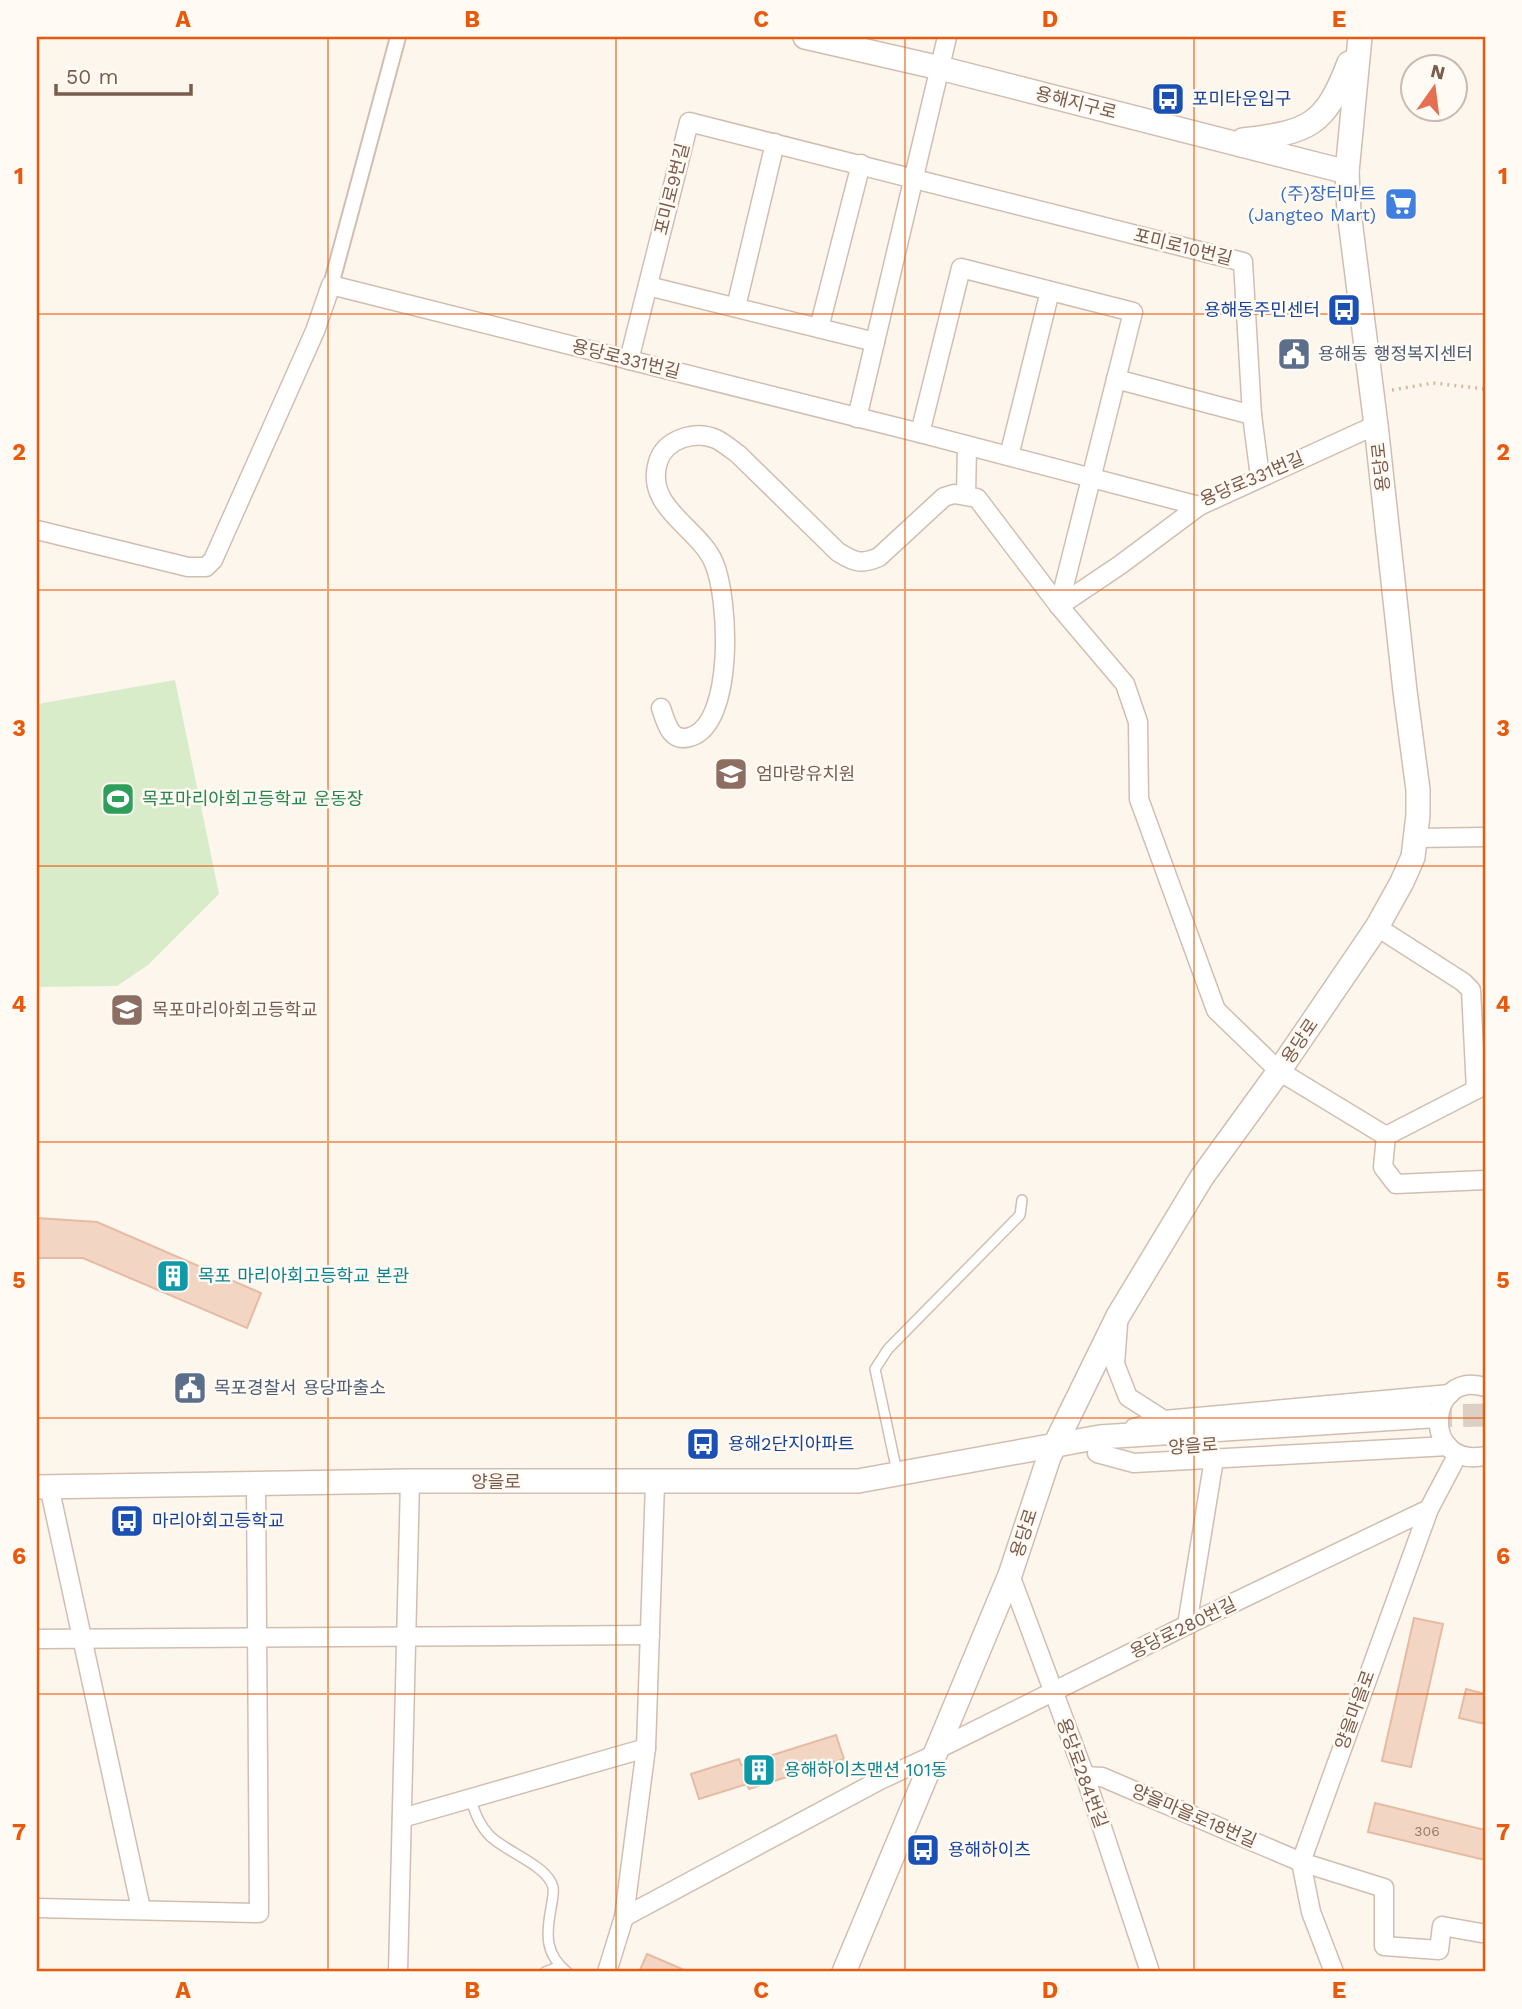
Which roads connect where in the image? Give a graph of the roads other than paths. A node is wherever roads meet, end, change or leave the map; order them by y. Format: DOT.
graph roads {
  1 [pos="398,37"];
  2 [pos="805,37"];
  3 [pos="947,37"];
  4 [pos="1359,37"];
  5 [pos="940,68"];
  6 [pos="1227,142"];
  7 [pos="775,143"];
  8 [pos="861,164"];
  9 [pos="1347,172"];
  10 [pos="915,178"];
  11 [pos="331,285"];
  12 [pos="648,286"];
  13 [pos="1050,291"];
  14 [pos="736,307"];
  15 [pos="819,328"];
  16 [pos="875,342"];
  17 [pos="629,360"];
  18 [pos="1116,379"];
  19 [pos="1252,415"];
  20 [pos="857,418"];
  21 [pos="1376,425"];
  22 [pos="920,433"];
  23 [pos="967,446"];
  24 [pos="1009,456"];
  25 [pos="1260,477"];
  26 [pos="1091,479"];
  27 [pos="966,495"];
  28 [pos="1199,506"];
  29 [pos="37,530"];
  30 [pos="1059,606"];
  31 [pos="661,708"];
  32 [pos="1485,837"];
  33 [pos="1416,838"];
  34 [pos="1377,927"];
  35 [pos="1279,1070"];
  36 [pos="1481,1087"];
  37 [pos="1386,1136"];
  38 [pos="1485,1180"];
  39 [pos="1022,1200"];
  40 [pos="1118,1316"];
  41 [pos="1483,1380"];
  42 [pos="1450,1394"];
  43 [pos="1164,1420"];
  44 [pos="1431,1422"];
  45 [pos="1098,1445"];
  46 [pos="1053,1450"];
  47 [pos="1453,1450"];
  48 [pos="1485,1456"];
  49 [pos="1214,1459"];
  50 [pos="897,1474"];
  51 [pos="410,1482"];
  52 [pos="256,1483"];
  53 [pos="654,1483"];
  54 [pos="43,1486"];
  55 [pos="1429,1509"];
  56 [pos="1010,1575"];
  57 [pos="1187,1625"];
  58 [pos="650,1635"];
  59 [pos="406,1636"];
  60 [pos="257,1637"];
  61 [pos="83,1638"];
  62 [pos="37,1639"];
  63 [pos="1054,1693"];
  64 [pos="646,1748"];
  65 [pos="937,1752"];
  66 [pos="1085,1776"];
  67 [pos="470,1798"];
  68 [pos="401,1818"];
  69 [pos="1301,1861"];
  70 [pos="37,1909"];
  71 [pos="141,1909"];
  72 [pos="624,1917"];
  73 [pos="1481,1933"];
  74 [pos="564,1969"];
  75 [pos="398,1972"];
  76 [pos="545,1972"];
  77 [pos="607,1972"];
  78 [pos="844,1972"];
  79 [pos="1150,1972"];
  80 [pos="1334,1972"];
  1 -- 11 [label="street"];
  2 -- 5 [label="street, 용해지구로"];
  3 -- 5 [label="street"];
  4 -- 6 [label="street"];
  4 -- 9 [label="street, 용당로"];
  5 -- 6 [label="street, 용해지구로"];
  5 -- 10 [label="street"];
  6 -- 9 [label="street, 용해지구로"];
  7 -- 8 [label="street, 포미로9번길"];
  7 -- 12 [label="street, 포미로9번길"];
  7 -- 14 [label="street"];
  8 -- 10 [label="street, 포미로9번길"];
  8 -- 15 [label="street"];
  9 -- 21 [label="street, 용당로"];
  10 -- 16 [label="street"];
  10 -- 19 [label="street, 포미로10번길"];
  11 -- 17 [label="street, 용당로331번길"];
  11 -- 29 [label="street"];
  12 -- 14 [label="street"];
  12 -- 17 [label="street, 포미로9번길"];
  13 -- 18 [label="street"];
  13 -- 22 [label="street"];
  13 -- 24 [label="street"];
  14 -- 15 [label="street"];
  15 -- 16 [label="street"];
  16 -- 20 [label="street"];
  17 -- 20 [label="street, 용당로331번길"];
  18 -- 19 [label="street"];
  18 -- 26 [label="street"];
  19 -- 25 [label="street, 포미로10번길"];
  20 -- 22 [label="street, 용당로331번길"];
  21 -- 25 [label="street, 용당로331번길"];
  21 -- 33 [label="street, 용당로"];
  22 -- 23 [label="street, 용당로331번길"];
  23 -- 24 [label="street, 용당로331번길"];
  23 -- 27 [label="street"];
  24 -- 26 [label="street, 용당로331번길"];
  25 -- 28 [label="street, 용당로331번길"];
  26 -- 28 [label="street, 용당로331번길"];
  26 -- 30 [label="street"];
  27 -- 30 [label="street"];
  27 -- 31 [label="street"];
  28 -- 30 [label="street"];
  30 -- 35 [label="street"];
  32 -- 33 [label="street"];
  33 -- 34 [label="street, 용당로"];
  34 -- 35 [label="street, 용당로"];
  34 -- 36 [label="street"];
  35 -- 37 [label="street"];
  35 -- 40 [label="street, 용당로"];
  36 -- 37 [label="street"];
  37 -- 38 [label="street"];
  39 -- 50 [label="lane"];
  40 -- 43 [label="street"];
  40 -- 46 [label="street, 용당로"];
  41 -- 42 [label="street"];
  42 -- 43 [label="street"];
  42 -- 47 [label="street"];
  43 -- 45 [label="street"];
  44 -- 45 [label="street, 양을로"];
  45 -- 46 [label="street, 양을로"];
  45 -- 49 [label="street"];
  46 -- 50 [label="street, 양을로"];
  46 -- 56 [label="street, 용당로"];
  47 -- 48 [label="street"];
  47 -- 49 [label="street"];
  47 -- 55 [label="street, 양을마을로"];
  49 -- 57 [label="street"];
  50 -- 53 [label="street, 양을로"];
  51 -- 52 [label="street, 양을로"];
  51 -- 53 [label="street, 양을로"];
  51 -- 59 [label="street"];
  52 -- 54 [label="street, 양을로"];
  52 -- 60 [label="street"];
  53 -- 58 [label="street"];
  54 -- 61 [label="street"];
  55 -- 57 [label="street, 용당로280번길"];
  55 -- 69 [label="street, 양을마을로"];
  56 -- 63 [label="street, 용당로284번길"];
  56 -- 65 [label="street, 용당로"];
  57 -- 63 [label="street, 용당로280번길"];
  58 -- 59 [label="street"];
  58 -- 64 [label="street"];
  59 -- 60 [label="street"];
  59 -- 68 [label="street"];
  60 -- 61 [label="street"];
  60 -- 71 [label="street"];
  61 -- 62 [label="street"];
  61 -- 71 [label="street"];
  63 -- 65 [label="street, 용당로280번길"];
  63 -- 66 [label="street, 용당로284번길"];
  64 -- 67 [label="street"];
  64 -- 72 [label="street"];
  65 -- 72 [label="street, 용당로280번길"];
  65 -- 78 [label="street, 용당로"];
  66 -- 69 [label="street, 양을마을로18번길"];
  66 -- 79 [label="street, 용당로284번길"];
  67 -- 68 [label="street"];
  67 -- 74 [label="lane"];
  68 -- 75 [label="street"];
  69 -- 73 [label="street, 양을마을로18번길"];
  69 -- 80 [label="street"];
  70 -- 71 [label="street"];
  72 -- 77 [label="street"];
  74 -- 76 [label="lane"];
}
